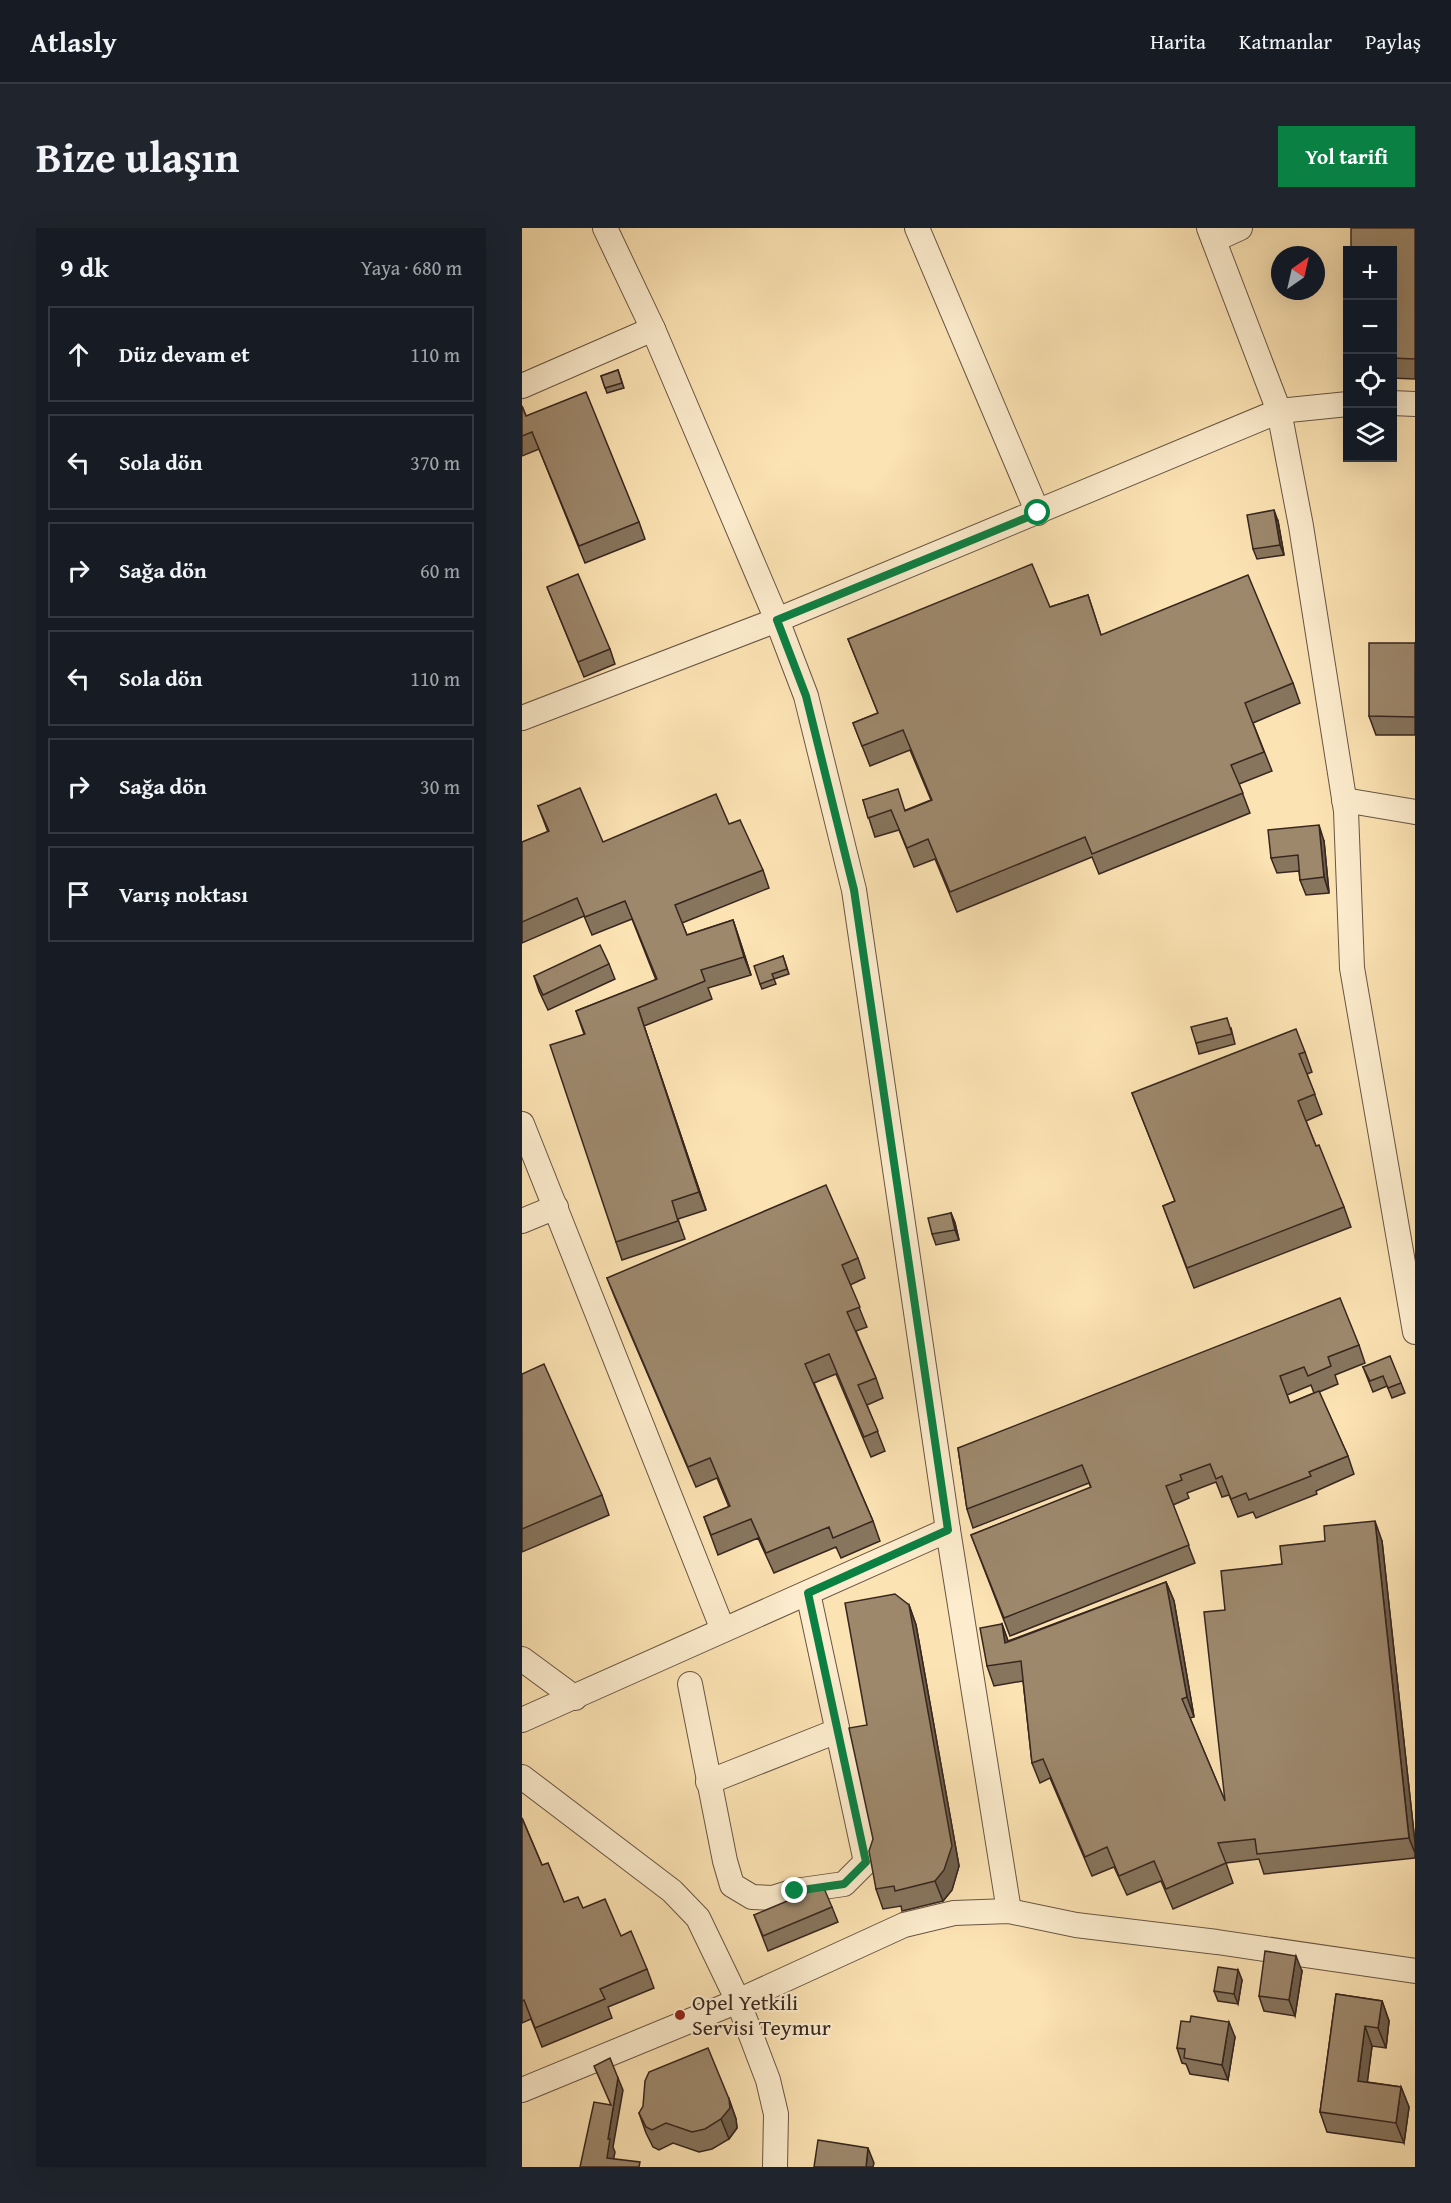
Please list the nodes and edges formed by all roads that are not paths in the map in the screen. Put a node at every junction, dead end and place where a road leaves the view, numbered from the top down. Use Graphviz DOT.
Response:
graph roads {
  1 [pos="606,228"];
  2 [pos="917,228"];
  3 [pos="1240,228"];
  4 [pos="1211,234"];
  5 [pos="653,329"];
  6 [pos="522,386"];
  7 [pos="1397,403"];
  8 [pos="1343,404"];
  9 [pos="1415,404"];
  10 [pos="1279,411"];
  11 [pos="1038,513"];
  12 [pos="777,620"];
  13 [pos="522,718"];
  14 [pos="1344,800"];
  15 [pos="1415,812"];
  16 [pos="522,1124"];
  17 [pos="556,1207"];
  18 [pos="522,1221"];
  19 [pos="1415,1332"];
  20 [pos="948,1530"];
  21 [pos="808,1593"];
  22 [pos="723,1630"];
  23 [pos="522,1659"];
  24 [pos="690,1684"];
  25 [pos="575,1698"];
  26 [pos="522,1719"];
  27 [pos="837,1731"];
  28 [pos="522,1778"];
  29 [pos="708,1782"];
  30 [pos="1009,1911"];
  31 [pos="1415,1971"];
  32 [pos="738,2001"];
  33 [pos="522,2090"];
  34 [pos="775,2167"];
  1 -- 5 [label="street"];
  2 -- 11 [label="street"];
  3 -- 4 [label="street"];
  4 -- 10 [label="street"];
  5 -- 6 [label="street"];
  5 -- 12 [label="street"];
  7 -- 9 [label="street"];
  8 -- 10 [label="street"];
  10 -- 11 [label="street"];
  10 -- 14 [label="street"];
  11 -- 12 [label="street"];
  12 -- 13 [label="street"];
  12 -- 20 [label="street"];
  14 -- 15 [label="street"];
  14 -- 19 [label="street"];
  16 -- 17 [label="street"];
  17 -- 18 [label="street"];
  17 -- 22 [label="street"];
  20 -- 21 [label="street"];
  20 -- 30 [label="street"];
  21 -- 22 [label="street"];
  21 -- 27 [label="street"];
  22 -- 25 [label="street"];
  23 -- 25 [label="street"];
  24 -- 29 [label="street"];
  25 -- 26 [label="street"];
  27 -- 29 [label="street"];
  27 -- 29 [label="street"];
  28 -- 32 [label="street"];
  30 -- 31 [label="street"];
  30 -- 32 [label="street"];
  32 -- 33 [label="street"];
  32 -- 34 [label="street"];
}
